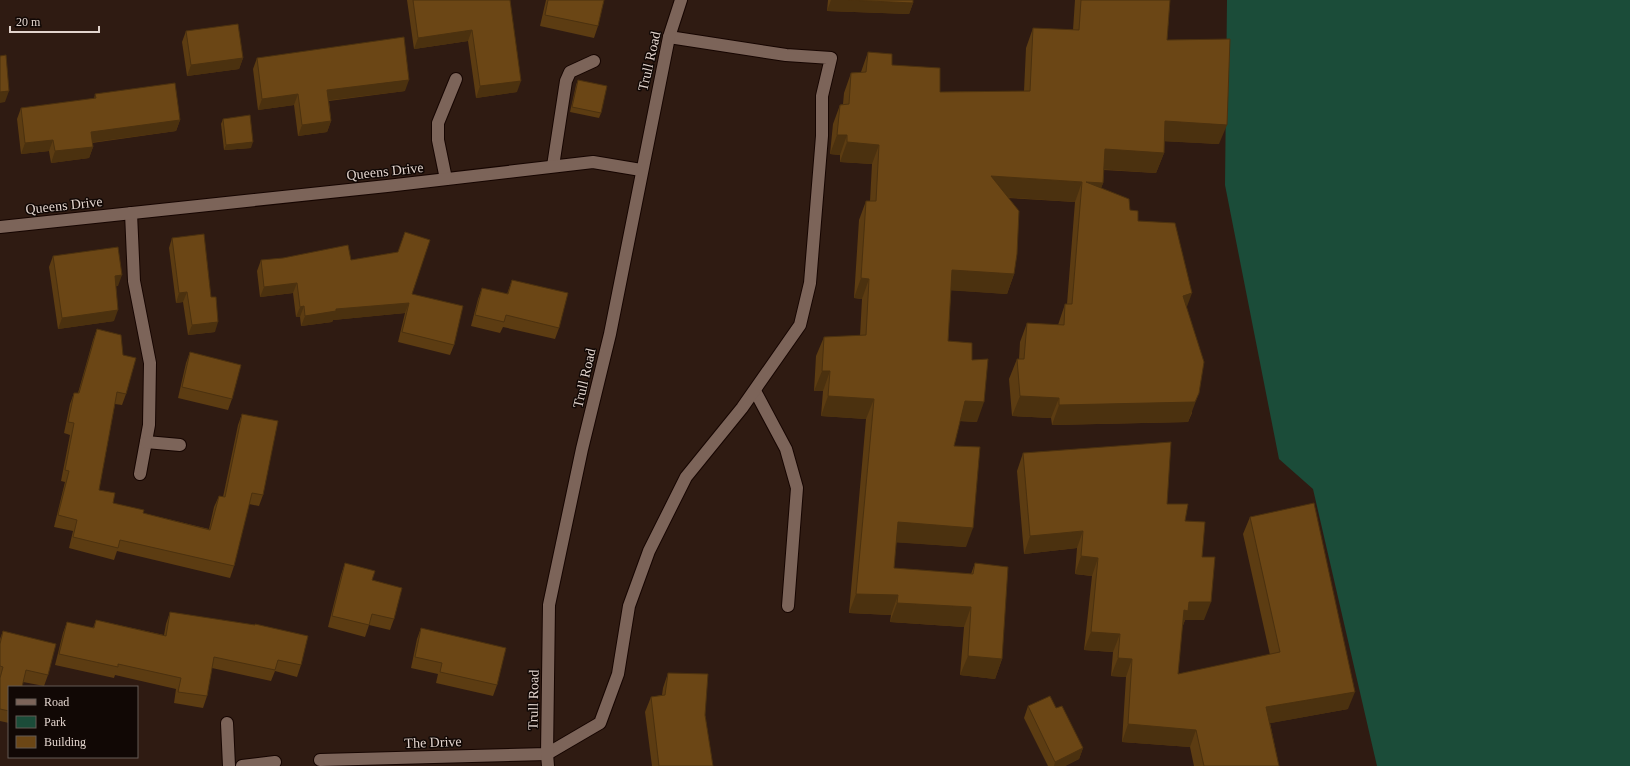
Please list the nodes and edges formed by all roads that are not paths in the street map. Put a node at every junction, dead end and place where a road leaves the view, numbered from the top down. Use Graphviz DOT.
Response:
graph roads {
  1 [pos="681,0"];
  2 [pos="669,38"];
  3 [pos="594,61"];
  4 [pos="456,79"];
  5 [pos="553,166"];
  6 [pos="641,170"];
  7 [pos="446,179"];
  8 [pos="131,212"];
  9 [pos="0,227"];
  10 [pos="755,391"];
  11 [pos="146,442"];
  12 [pos="180,445"];
  13 [pos="140,474"];
  14 [pos="788,606"];
  15 [pos="227,723"];
  16 [pos="320,760"];
  17 [pos="548,760"];
  18 [pos="275,762"];
  19 [pos="229,766"];
  20 [pos="242,766"];
  1 -- 2 [label="street, Trull Road"];
  2 -- 6 [label="street, Trull Road"];
  2 -- 10 [label="street"];
  3 -- 5 [label="street"];
  4 -- 7 [label="street"];
  5 -- 6 [label="street, Queens Drive"];
  5 -- 7 [label="street, Queens Drive"];
  6 -- 17 [label="street, Trull Road"];
  7 -- 8 [label="street, Queens Drive"];
  8 -- 9 [label="street, Queens Drive"];
  8 -- 11 [label="street"];
  10 -- 14 [label="street"];
  10 -- 17 [label="street"];
  11 -- 12 [label="street"];
  11 -- 13 [label="street"];
  15 -- 19 [label="street"];
  16 -- 17 [label="street, The Drive"];
  18 -- 20 [label="street"];
}
